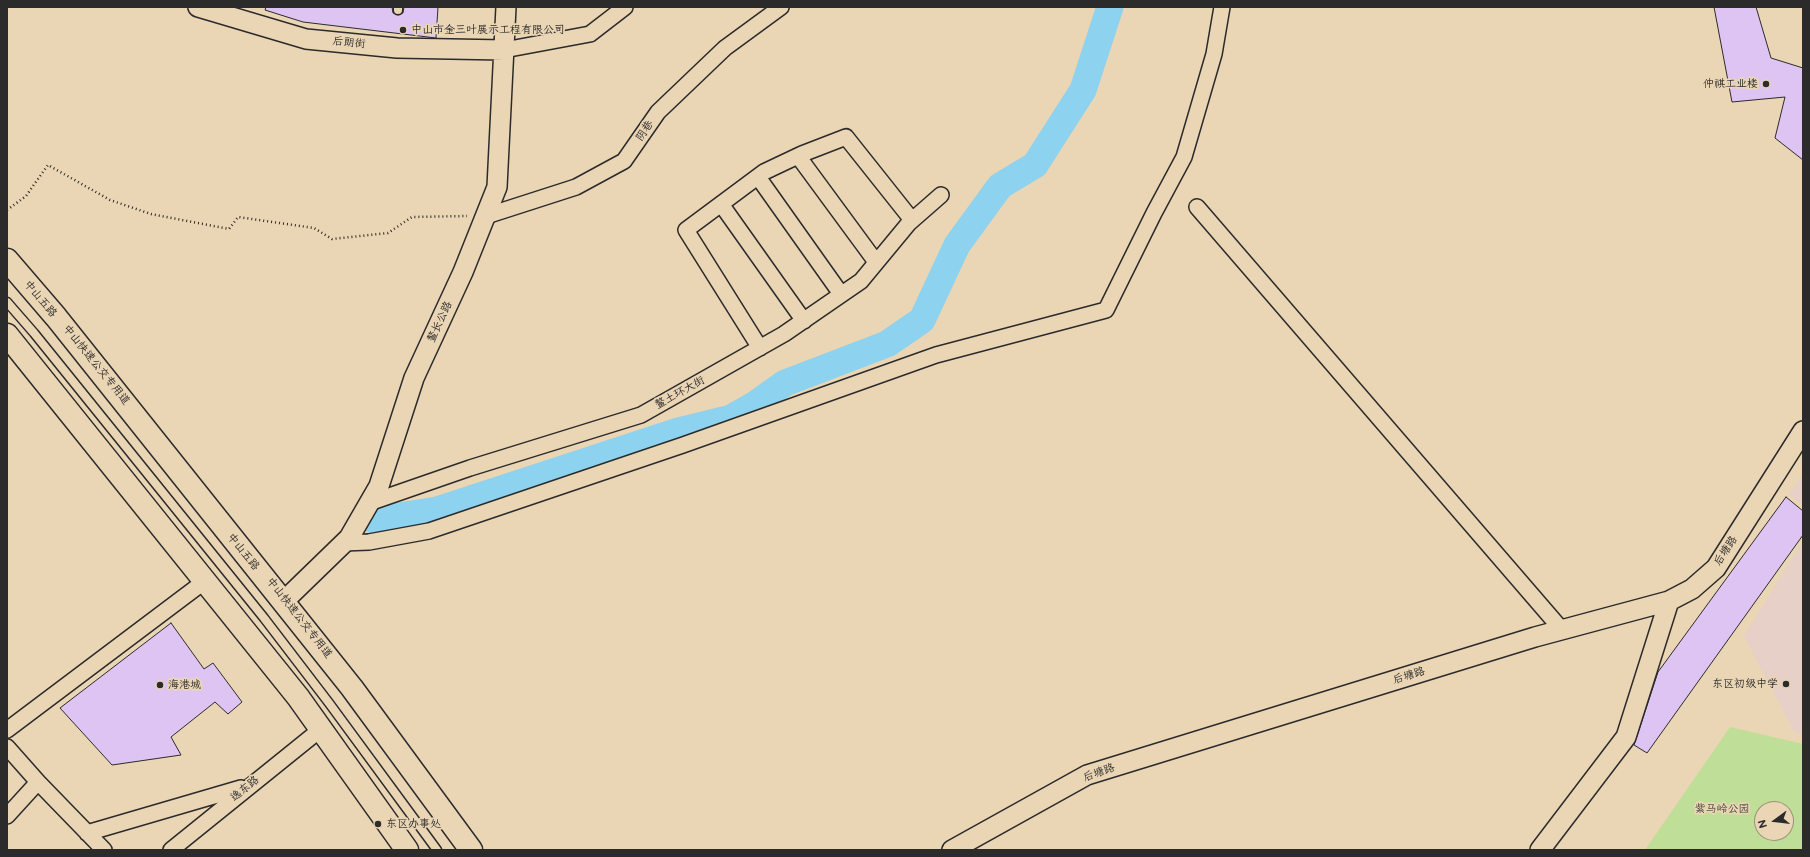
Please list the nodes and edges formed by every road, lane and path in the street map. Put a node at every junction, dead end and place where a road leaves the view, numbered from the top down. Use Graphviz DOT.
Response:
graph roads {
  1 [pos="198,7"];
  2 [pos="506,7"];
  3 [pos="625,7"];
  4 [pos="781,7"];
  5 [pos="1222,7"];
  6 [pos="504,50"];
  7 [pos="798,156"];
  8 [pos="758,177"];
  9 [pos="941,195"];
  10 [pos="721,204"];
  11 [pos="1197,207"];
  12 [pos="7,210"];
  13 [pos="486,216"];
  14 [pos="912,220"];
  15 [pos="7,260"];
  16 [pos="876,262"];
  17 [pos="841,294"];
  18 [pos="7,302"];
  19 [pos="804,320"];
  20 [pos="7,335"];
  21 [pos="760,348"];
  22 [pos="1803,431"];
  23 [pos="369,503"];
  24 [pos="343,543"];
  25 [pos="237,558"];
  26 [pos="205,581"];
  27 [pos="1669,600"];
  28 [pos="285,611"];
  29 [pos="1562,630"];
  30 [pos="321,729"];
  31 [pos="7,730"];
  32 [pos="7,747"];
  33 [pos="38,782"];
  34 [pos="248,786"];
  35 [pos="7,816"];
  36 [pos="86,833"];
  37 [pos="104,850"];
  38 [pos="171,850"];
  39 [pos="407,850"];
  40 [pos="437,850"];
  41 [pos="471,850"];
  42 [pos="952,850"];
  43 [pos="1540,850"];
  1 -- 6 [label="street, 后朗街"];
  2 -- 6 [label="street, 鳌长公路"];
  3 -- 6 [label="street"];
  4 -- 13 [label="street, 阴巷"];
  5 -- 24 [label="street"];
  6 -- 13 [label="street, 鳌长公路"];
  7 -- 8 [label="street"];
  7 -- 14 [label="street"];
  7 -- 16 [label="street"];
  8 -- 10 [label="street"];
  8 -- 17 [label="street"];
  9 -- 14 [label="street, 鳌土环大街"];
  10 -- 19 [label="street"];
  10 -- 21 [label="street"];
  11 -- 29 [label="street"];
  12 -- 13 [label="path"];
  13 -- 23 [label="street, 鳌长公路"];
  14 -- 16 [label="street, 鳌土环大街"];
  15 -- 28 [label="main road, 中山五路"];
  16 -- 17 [label="street, 鳌土环大街"];
  17 -- 19 [label="street, 鳌土环大街"];
  18 -- 40 [label="lane"];
  19 -- 21 [label="street, 鳌土环大街"];
  20 -- 26 [label="main road"];
  21 -- 23 [label="street, 鳌土环大街"];
  22 -- 27 [label="street, 后塘路"];
  23 -- 24 [label="street, 鳌长公路"];
  24 -- 28 [label="street, 鳌长公路"];
  25 -- 28 [label="lane, 中山快速公交专用道"];
  26 -- 30 [label="main road"];
  26 -- 31 [label="street"];
  27 -- 29 [label="street, 后塘路"];
  27 -- 43 [label="street"];
  28 -- 41 [label="main road, 中山五路"];
  29 -- 42 [label="street, 后塘路"];
  30 -- 34 [label="street, 逸东路"];
  30 -- 39 [label="main road"];
  32 -- 33 [label="street"];
  33 -- 35 [label="street"];
  33 -- 36 [label="street"];
  34 -- 36 [label="street"];
  34 -- 38 [label="street, 逸东路"];
  36 -- 37 [label="street"];
}
